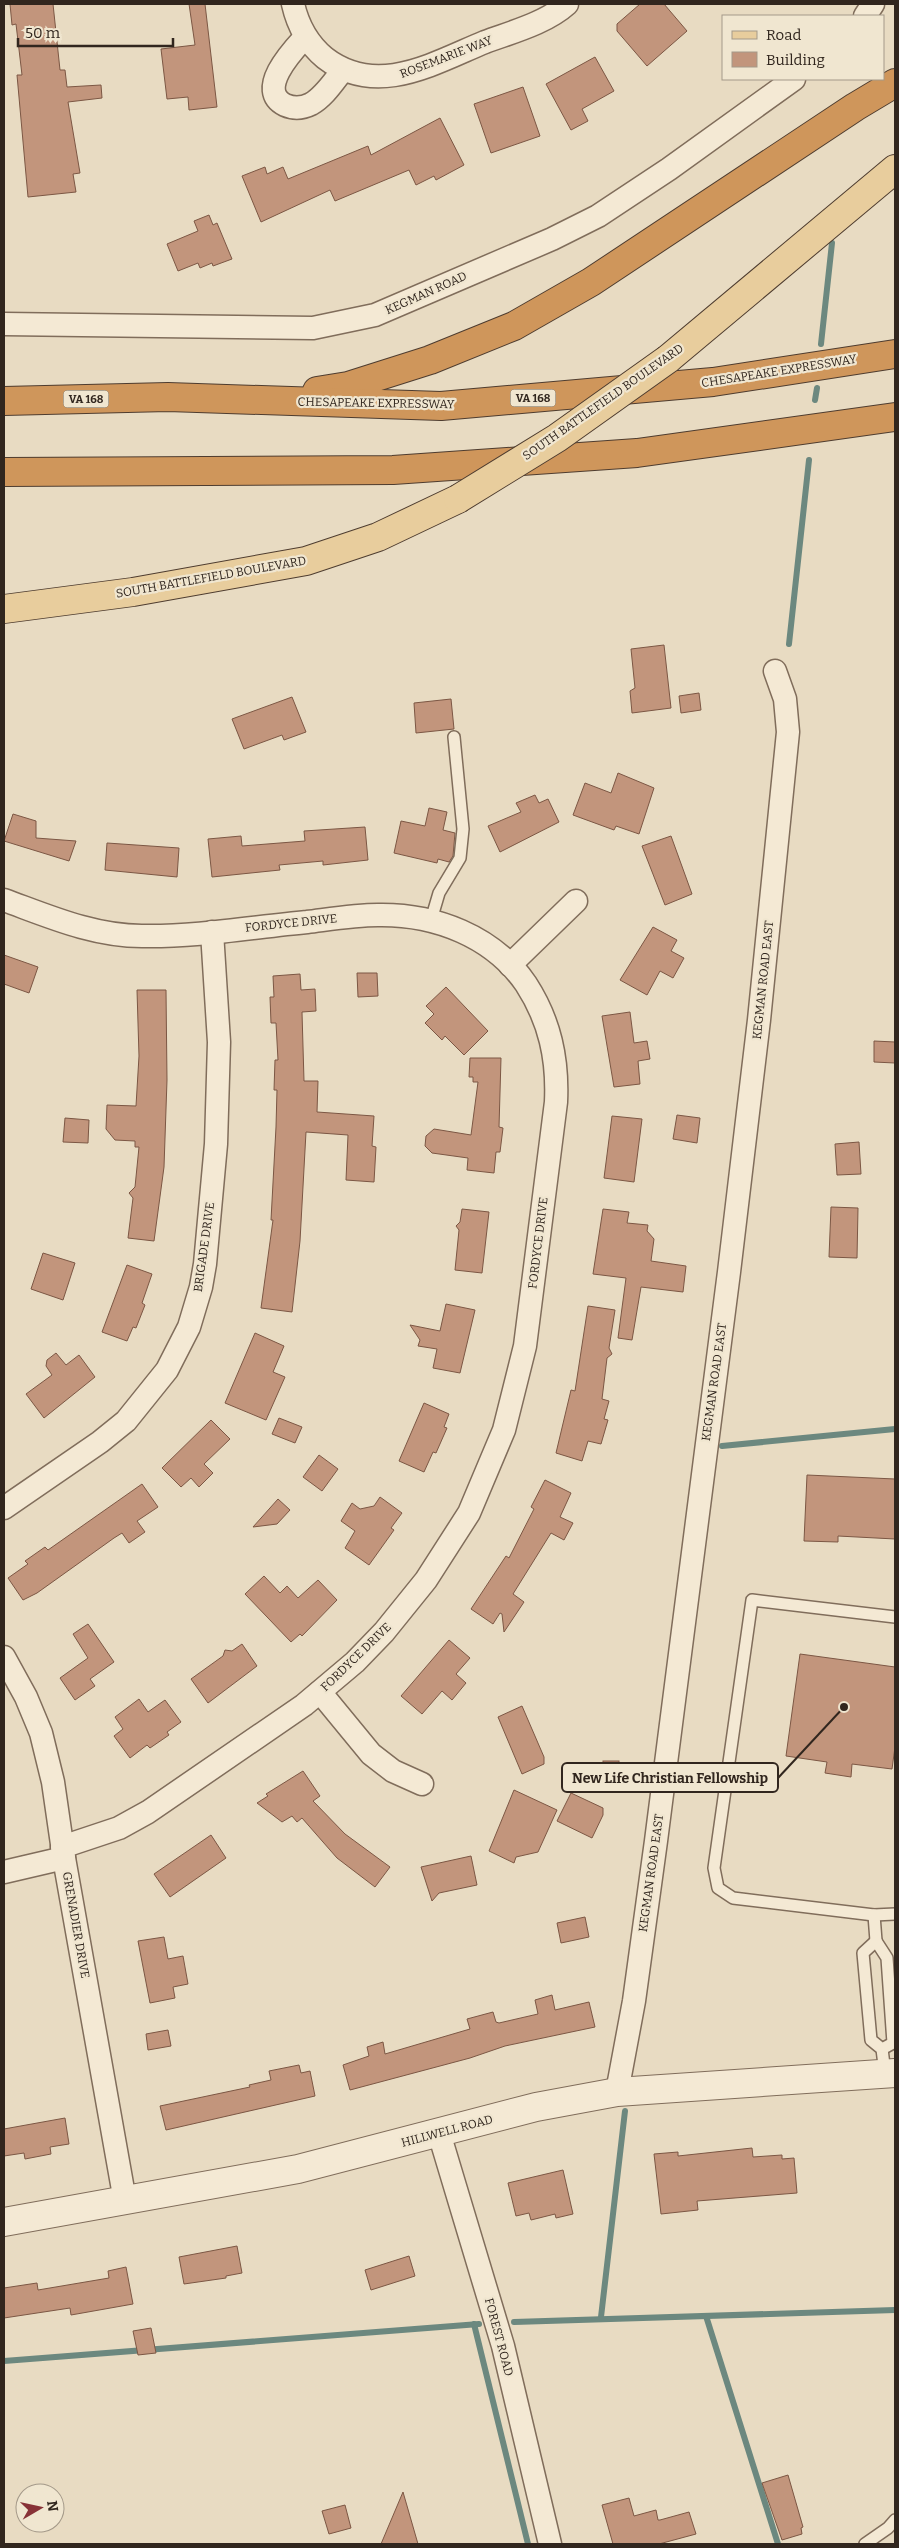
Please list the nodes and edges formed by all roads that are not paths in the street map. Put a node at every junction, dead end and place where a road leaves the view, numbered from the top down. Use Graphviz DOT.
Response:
graph roads {
  1 [pos="293,4"];
  2 [pos="567,4"];
  3 [pos="874,4"];
  4 [pos="866,15"];
  5 [pos="305,36"];
  6 [pos="344,70"];
  7 [pos="793,80"];
  8 [pos="895,83"];
  9 [pos="895,169"];
  10 [pos="4,324"];
  11 [pos="895,354"];
  12 [pos="168,397"];
  13 [pos="4,401"];
  14 [pos="895,417"];
  15 [pos="4,472"];
  16 [pos="4,609"];
  17 [pos="776,671"];
  18 [pos="454,737"];
  19 [pos="4,900"];
  20 [pos="576,901"];
  21 [pos="431,920"];
  22 [pos="212,932"];
  23 [pos="510,965"];
  24 [pos="4,1508"];
  25 [pos="895,1617"];
  26 [pos="4,1657"];
  27 [pos="320,1692"];
  28 [pos="422,1784"];
  29 [pos="63,1853"];
  30 [pos="4,1872"];
  31 [pos="895,1914"];
  32 [pos="874,1915"];
  33 [pos="876,1941"];
  34 [pos="887,2065"];
  35 [pos="617,2092"];
  36 [pos="439,2133"];
  37 [pos="125,2201"];
  38 [pos="4,2222"];
  39 [pos="895,2520"];
  40 [pos="550,2544"];
  41 [pos="865,2544"];
  1 -- 5 [label="street, ROSEMARIE WAY"];
  2 -- 6 [label="street, ROSEMARIE WAY"];
  3 -- 4 [label="street"];
  5 -- 6 [label="street, ROSEMARIE WAY"];
  5 -- 6 [label="street"];
  7 -- 10 [label="street, KEGMAN ROAD"];
  8 -- 12 [label="highway"];
  9 -- 16 [label="main road, SOUTH BATTLEFIELD BOULEVARD, bridge"];
  11 -- 12 [label="highway, CHESAPEAKE EXPRESSWAY / VA 168"];
  12 -- 13 [label="highway, CHESAPEAKE EXPRESSWAY / VA 168"];
  14 -- 15 [label="highway"];
  17 -- 35 [label="street, KEGMAN ROAD EAST"];
  18 -- 21 [label="lane"];
  19 -- 22 [label="street, FORDYCE DRIVE"];
  20 -- 23 [label="street"];
  21 -- 22 [label="street, FORDYCE DRIVE"];
  21 -- 23 [label="street, FORDYCE DRIVE"];
  22 -- 24 [label="street, BRIGADE DRIVE"];
  23 -- 27 [label="street, FORDYCE DRIVE"];
  25 -- 32 [label="lane"];
  26 -- 29 [label="street, GRENADIER DRIVE"];
  27 -- 28 [label="street"];
  27 -- 29 [label="street, FORDYCE DRIVE"];
  29 -- 30 [label="street, FORDYCE DRIVE"];
  29 -- 37 [label="street, GRENADIER DRIVE"];
  31 -- 32 [label="lane"];
  32 -- 33 [label="lane"];
  33 -- 34 [label="lane"];
  33 -- 34 [label="lane"];
  34 -- 35 [label="street, HILLWELL ROAD"];
  35 -- 36 [label="street, HILLWELL ROAD"];
  36 -- 37 [label="street, HILLWELL ROAD"];
  36 -- 40 [label="street, FOREST ROAD"];
  37 -- 38 [label="street, HILLWELL ROAD"];
  39 -- 41 [label="lane"];
}
